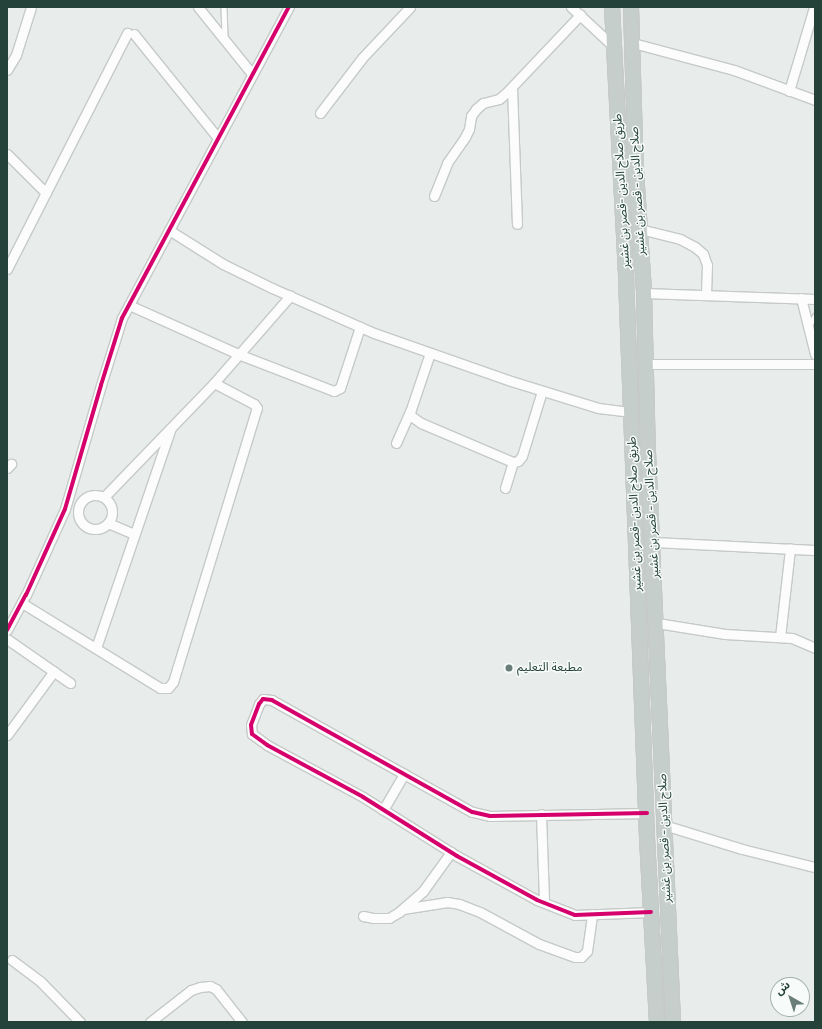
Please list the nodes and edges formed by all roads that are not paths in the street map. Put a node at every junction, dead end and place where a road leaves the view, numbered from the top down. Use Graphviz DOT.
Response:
graph roads {
  1 [pos="31,7"];
  2 [pos="198,7"];
  3 [pos="224,7"];
  4 [pos="289,7"];
  5 [pos="410,7"];
  6 [pos="571,7"];
  7 [pos="612,7"];
  8 [pos="631,7"];
  9 [pos="814,7"];
  10 [pos="580,15"];
  11 [pos="225,40"];
  12 [pos="633,43"];
  13 [pos="614,47"];
  14 [pos="7,70"];
  15 [pos="252,74"];
  16 [pos="512,88"];
  17 [pos="789,91"];
  18 [pos="616,92"];
  19 [pos="634,92"];
  20 [pos="815,100"];
  21 [pos="320,113"];
  22 [pos="218,138"];
  23 [pos="7,154"];
  24 [pos="46,193"];
  25 [pos="434,196"];
  26 [pos="517,224"];
  27 [pos="640,229"];
  28 [pos="169,230"];
  29 [pos="7,269"];
  30 [pos="644,293"];
  31 [pos="706,295"];
  32 [pos="290,296"];
  33 [pos="801,298"];
  34 [pos="815,299"];
  35 [pos="129,305"];
  36 [pos="815,316"];
  37 [pos="808,327"];
  38 [pos="360,328"];
  39 [pos="430,353"];
  40 [pos="238,354"];
  41 [pos="815,354"];
  42 [pos="645,364"];
  43 [pos="815,364"];
  44 [pos="214,383"];
  45 [pos="542,391"];
  46 [pos="410,412"];
  47 [pos="632,412"];
  48 [pos="173,424"];
  49 [pos="396,443"];
  50 [pos="513,462"];
  51 [pos="505,488"];
  52 [pos="104,498"];
  53 [pos="65,509"];
  54 [pos="77,512"];
  55 [pos="108,523"];
  56 [pos="134,534"];
  57 [pos="653,542"];
  58 [pos="790,549"];
  59 [pos="815,550"];
  60 [pos="22,603"];
  61 [pos="657,623"];
  62 [pos="7,630"];
  63 [pos="780,637"];
  64 [pos="7,639"];
  65 [pos="96,648"];
  66 [pos="815,648"];
  67 [pos="54,671"];
  68 [pos="70,683"];
  69 [pos="7,735"];
  70 [pos="404,774"];
  71 [pos="383,810"];
  72 [pos="647,813"];
  73 [pos="541,814"];
  74 [pos="664,825"];
  75 [pos="451,852"];
  76 [pos="815,867"];
  77 [pos="544,902"];
  78 [pos="403,909"];
  79 [pos="651,912"];
  80 [pos="592,914"];
  81 [pos="363,916"];
  82 [pos="9,960"];
  83 [pos="80,1022"];
  84 [pos="150,1022"];
  85 [pos="242,1022"];
  86 [pos="657,1022"];
  87 [pos="672,1022"];
  1 -- 14 [label="street"];
  2 -- 11 [label="street"];
  3 -- 11 [label="lane"];
  4 -- 15 [label="street"];
  5 -- 21 [label="street"];
  6 -- 10 [label="street"];
  7 -- 13 [label="highway, طريق صلاح الدين -قصر بن غشير"];
  8 -- 12 [label="highway, صلاح الدين - قصر بن غشير"];
  9 -- 17 [label="street"];
  10 -- 13 [label="street"];
  10 -- 16 [label="street"];
  11 -- 15 [label="street"];
  12 -- 17 [label="street"];
  12 -- 19 [label="highway, صلاح الدين - قصر بن غشير"];
  13 -- 18 [label="highway, طريق صلاح الدين -قصر بن غشير"];
  15 -- 22 [label="street"];
  16 -- 25 [label="street"];
  16 -- 26 [label="street"];
  17 -- 20 [label="street"];
  18 -- 19 [label="highway"];
  18 -- 47 [label="highway, طريق صلاح الدين -قصر بن غشير"];
  19 -- 27 [label="highway, صلاح الدين - قصر بن غشير"];
  22 -- 24 [label="street"];
  22 -- 28 [label="street"];
  23 -- 24 [label="street"];
  24 -- 29 [label="street"];
  27 -- 30 [label="highway, صلاح الدين - قصر بن غشير"];
  27 -- 31 [label="street"];
  28 -- 32 [label="street"];
  28 -- 35 [label="street"];
  30 -- 31 [label="street"];
  30 -- 42 [label="highway, صلاح الدين - قصر بن غشير"];
  31 -- 33 [label="street"];
  32 -- 38 [label="street"];
  32 -- 40 [label="street"];
  33 -- 34 [label="street"];
  33 -- 37 [label="street"];
  35 -- 40 [label="street"];
  35 -- 53 [label="street"];
  36 -- 37 [label="lane"];
  37 -- 41 [label="street"];
  38 -- 39 [label="street"];
  38 -- 40 [label="street"];
  39 -- 45 [label="street"];
  39 -- 46 [label="street"];
  40 -- 44 [label="street"];
  42 -- 43 [label="street"];
  42 -- 57 [label="highway, صلاح الدين - قصر بن غشير"];
  44 -- 48 [label="street"];
  44 -- 65 [label="street"];
  45 -- 47 [label="street"];
  45 -- 50 [label="street"];
  46 -- 49 [label="street"];
  46 -- 50 [label="street"];
  47 -- 72 [label="highway, طريق صلاح الدين -قصر بن غشير"];
  48 -- 52 [label="street"];
  48 -- 56 [label="street"];
  50 -- 51 [label="street"];
  52 -- 54 [label="street"];
  52 -- 55 [label="street"];
  53 -- 54 [label="street"];
  53 -- 60 [label="street"];
  54 -- 55 [label="street"];
  55 -- 56 [label="street"];
  56 -- 65 [label="street"];
  57 -- 58 [label="street"];
  57 -- 61 [label="highway, صلاح الدين - قصر بن غشير"];
  58 -- 59 [label="street"];
  58 -- 63 [label="street"];
  60 -- 62 [label="street"];
  60 -- 65 [label="street"];
  61 -- 63 [label="street"];
  61 -- 74 [label="highway, صلاح الدين - قصر بن غشير"];
  63 -- 66 [label="street"];
  64 -- 67 [label="street"];
  67 -- 68 [label="street"];
  67 -- 69 [label="street"];
  70 -- 71 [label="street"];
  70 -- 71 [label="street"];
  70 -- 73 [label="street"];
  71 -- 75 [label="street"];
  72 -- 73 [label="street"];
  72 -- 79 [label="highway, طريق صلاح الدين -قصر بن غشير"];
  73 -- 77 [label="street"];
  74 -- 76 [label="street"];
  74 -- 87 [label="highway, صلاح الدين - قصر بن غشير"];
  75 -- 77 [label="street"];
  75 -- 78 [label="street"];
  77 -- 80 [label="street"];
  78 -- 80 [label="street"];
  78 -- 81 [label="street"];
  79 -- 80 [label="street"];
  79 -- 86 [label="highway, طريق صلاح الدين -قصر بن غشير"];
  82 -- 83 [label="street"];
  84 -- 85 [label="street"];
}
